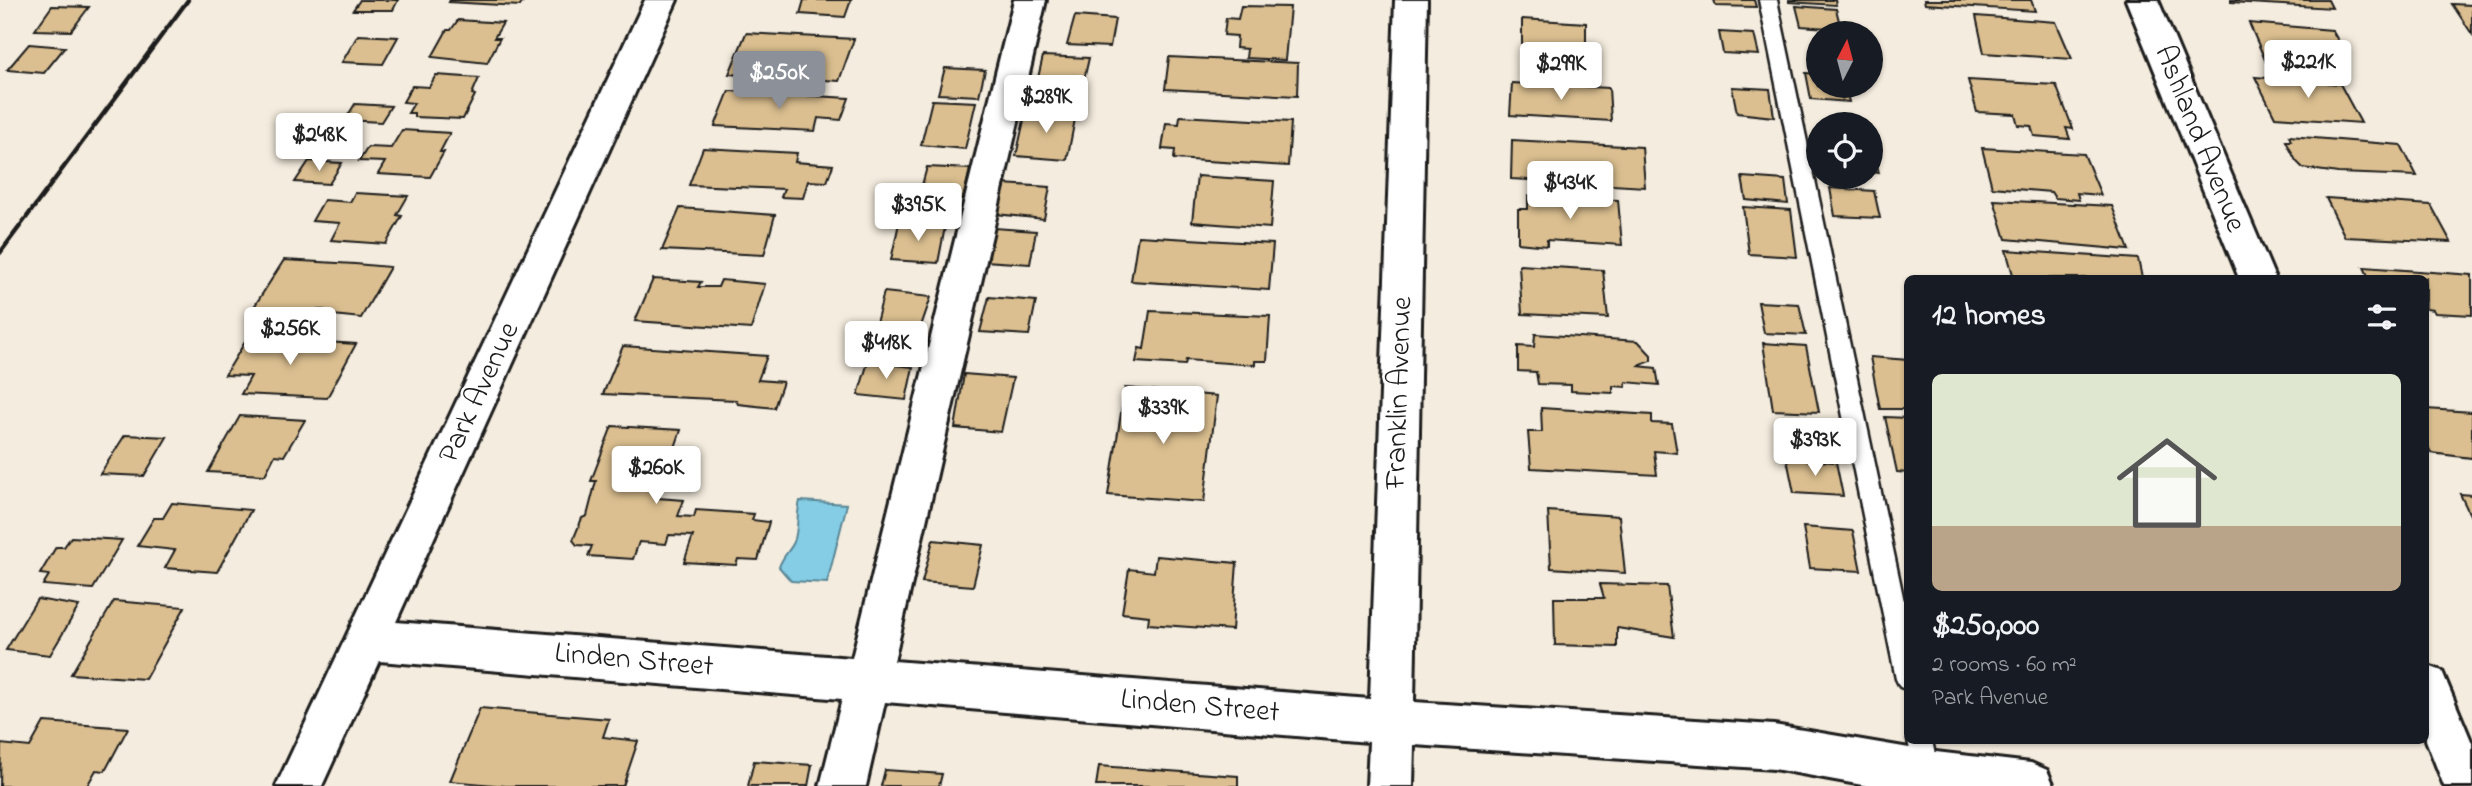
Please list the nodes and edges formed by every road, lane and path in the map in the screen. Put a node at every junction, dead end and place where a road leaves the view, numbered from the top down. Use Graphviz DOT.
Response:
graph roads {
  1 [pos="661,0"];
  2 [pos="1030,0"];
  3 [pos="1411,0"];
  4 [pos="1768,0"];
  5 [pos="2142,0"];
  6 [pos="2256,275"];
  7 [pos="366,640"];
  8 [pos="1904,660"];
  9 [pos="869,680"];
  10 [pos="2429,693"];
  11 [pos="1391,722"];
  12 [pos="1925,767"];
  13 [pos="299,786"];
  14 [pos="843,786"];
  15 [pos="1390,786"];
  16 [pos="2031,786"];
  17 [pos="2467,786"];
  1 -- 7 [label="street, Park Avenue"];
  2 -- 9 [label="street"];
  3 -- 11 [label="street, Franklin Avenue"];
  4 -- 8 [label="lane"];
  5 -- 6 [label="street, Ashland Avenue"];
  7 -- 9 [label="street, Linden Street"];
  7 -- 13 [label="street, Park Avenue"];
  9 -- 11 [label="street, Linden Street"];
  9 -- 14 [label="street"];
  10 -- 17 [label="street"];
  11 -- 12 [label="street, Linden Street"];
  11 -- 15 [label="street, Franklin Avenue"];
  12 -- 16 [label="street, Linden Street"];
}
